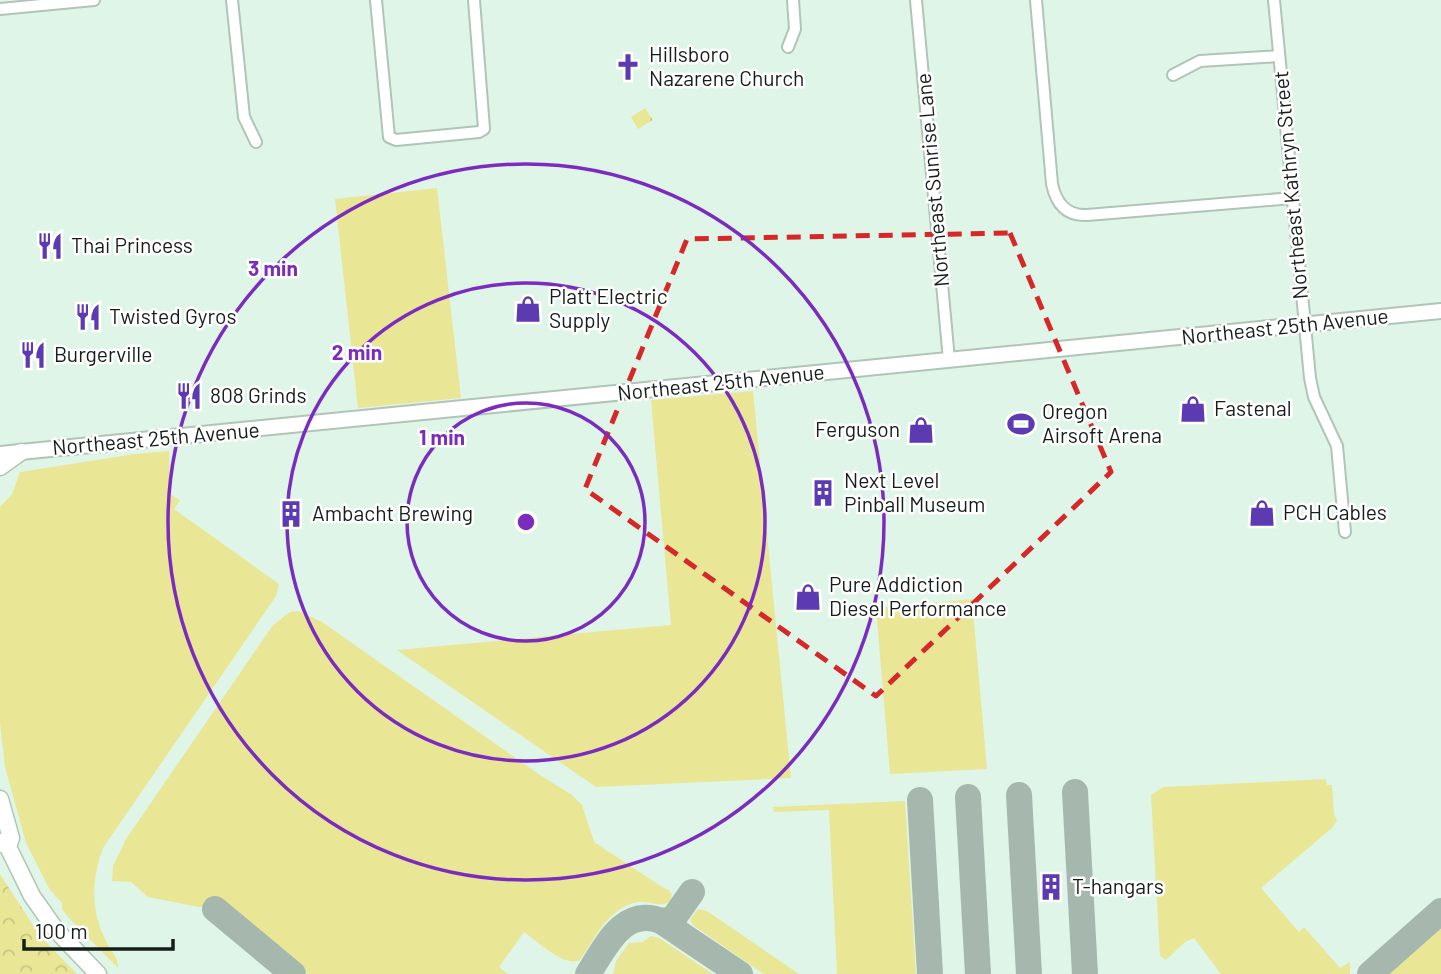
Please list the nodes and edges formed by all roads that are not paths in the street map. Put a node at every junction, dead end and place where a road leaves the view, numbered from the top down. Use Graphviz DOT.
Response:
graph roads {
  1 [pos="94,0"];
  2 [pos="232,0"];
  3 [pos="376,0"];
  4 [pos="474,0"];
  5 [pos="793,0"];
  6 [pos="916,0"];
  7 [pos="1036,0"];
  8 [pos="1274,0"];
  9 [pos="0,9"];
  10 [pos="788,47"];
  11 [pos="1279,56"];
  12 [pos="1173,75"];
  13 [pos="256,142"];
  14 [pos="1293,198"];
  15 [pos="1441,311"];
  16 [pos="1304,326"];
  17 [pos="949,360"];
  18 [pos="21,452"];
  19 [pos="0,454"];
  20 [pos="0,467"];
  21 [pos="1345,532"];
  22 [pos="0,799"];
  23 [pos="4,845"];
  24 [pos="98,974"];
  1 -- 9 [label="street"];
  2 -- 13 [label="street"];
  3 -- 4 [label="street"];
  5 -- 10 [label="street"];
  6 -- 17 [label="street, Northeast Sunrise Lane"];
  7 -- 14 [label="street"];
  8 -- 11 [label="street, Northeast Kathryn Street"];
  11 -- 12 [label="street"];
  11 -- 14 [label="street, Northeast Kathryn Street"];
  14 -- 16 [label="street, Northeast Kathryn Street"];
  15 -- 16 [label="main road, Northeast 25th Avenue"];
  16 -- 17 [label="main road, Northeast 25th Avenue"];
  16 -- 21 [label="street, Northeast Kathryn Street"];
  17 -- 18 [label="main road, Northeast 25th Avenue"];
  18 -- 19 [label="main road, Northeast 25th Avenue"];
  18 -- 20 [label="highway"];
  22 -- 23 [label="highway"];
  23 -- 24 [label="highway"];
}
